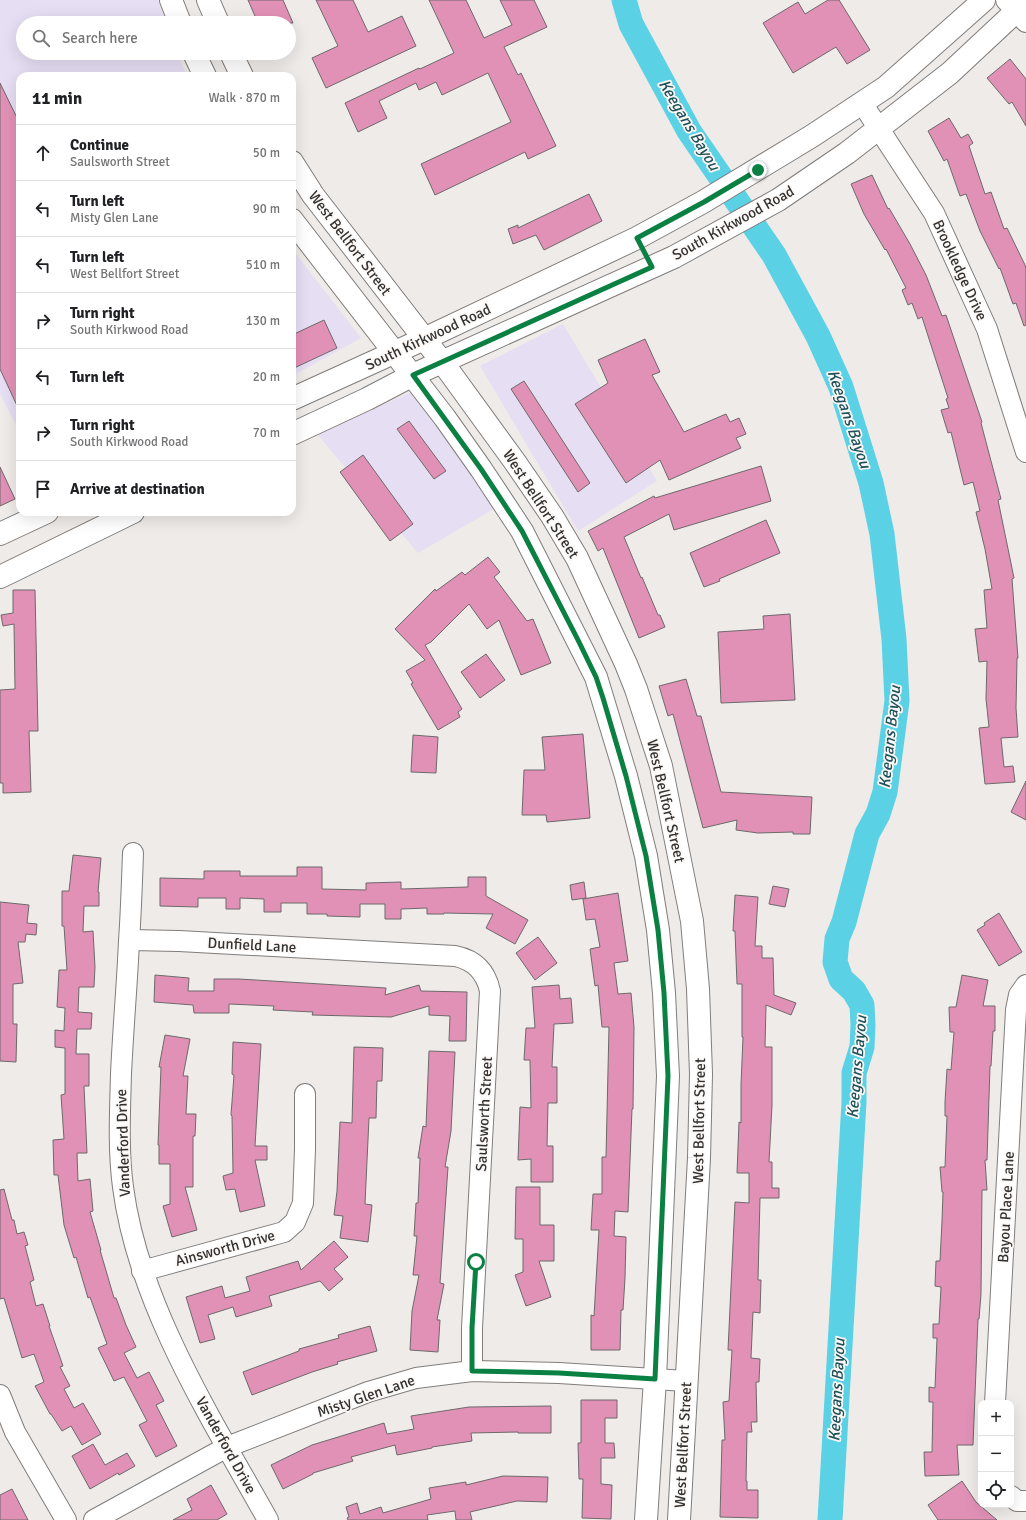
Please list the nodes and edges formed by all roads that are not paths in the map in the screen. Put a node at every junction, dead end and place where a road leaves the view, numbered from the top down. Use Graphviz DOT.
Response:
graph roads {
  1 [pos="171,0"];
  2 [pos="208,0"];
  3 [pos="984,0"];
  4 [pos="1019,9"];
  5 [pos="177,16"];
  6 [pos="215,16"];
  7 [pos="197,60"];
  8 [pos="203,72"];
  9 [pos="862,103"];
  10 [pos="880,127"];
  11 [pos="296,168"];
  12 [pos="313,195"];
  13 [pos="296,206"];
  14 [pos="296,225"];
  15 [pos="637,238"];
  16 [pos="652,267"];
  17 [pos="424,339"];
  18 [pos="395,353"];
  19 [pos="443,363"];
  20 [pos="413,375"];
  21 [pos="296,397"];
  22 [pos="296,432"];
  23 [pos="1026,452"];
  24 [pos="38,516"];
  25 [pos="125,516"];
  26 [pos="0,534"];
  27 [pos="0,577"];
  28 [pos="678,850"];
  29 [pos="133,853"];
  30 [pos="646,856"];
  31 [pos="130,940"];
  32 [pos="374,952"];
  33 [pos="1026,985"];
  34 [pos="698,989"];
  35 [pos="664,993"];
  36 [pos="305,1094"];
  37 [pos="142,1271"];
  38 [pos="472,1371"];
  39 [pos="655,1379"];
  40 [pos="686,1381"];
  41 [pos="0,1395"];
  42 [pos="995,1400"];
  43 [pos="227,1447"];
  44 [pos="1014,1498"];
  45 [pos="1026,1501"];
  46 [pos="66,1520"];
  47 [pos="94,1520"];
  48 [pos="268,1520"];
  49 [pos="646,1520"];
  50 [pos="679,1520"];
  1 -- 5 [label="main road"];
  2 -- 6 [label="main road"];
  3 -- 9 [label="main road, South Kirkwood Road"];
  4 -- 10 [label="main road, South Kirkwood Road"];
  7 -- 8 [label="main road"];
  9 -- 10 [label="street, Brookledge Drive"];
  9 -- 15 [label="main road, South Kirkwood Road"];
  10 -- 16 [label="main road, South Kirkwood Road"];
  10 -- 23 [label="street, Brookledge Drive"];
  11 -- 12 [label="main road, West Bellfort Street"];
  12 -- 13 [label="main road"];
  12 -- 17 [label="main road, West Bellfort Street"];
  14 -- 18 [label="main road, West Bellfort Street"];
  15 -- 16 [label="main road"];
  15 -- 17 [label="main road, South Kirkwood Road"];
  16 -- 19 [label="main road, South Kirkwood Road"];
  17 -- 18 [label="main road, South Kirkwood Road"];
  17 -- 19 [label="main road, West Bellfort Street"];
  18 -- 20 [label="main road, West Bellfort Street"];
  18 -- 21 [label="main road, South Kirkwood Road"];
  19 -- 20 [label="main road, South Kirkwood Road"];
  19 -- 28 [label="main road, West Bellfort Street"];
  20 -- 22 [label="main road, South Kirkwood Road"];
  20 -- 30 [label="main road, West Bellfort Street"];
  24 -- 26 [label="main road"];
  25 -- 27 [label="main road"];
  28 -- 30 [label="main road"];
  28 -- 34 [label="main road, West Bellfort Street"];
  29 -- 31 [label="street, Vanderford Drive"];
  30 -- 35 [label="main road, West Bellfort Street"];
  31 -- 32 [label="street, Dunfield Lane"];
  31 -- 37 [label="street, Vanderford Drive"];
  32 -- 38 [label="street, Saulsworth Street"];
  33 -- 42 [label="street, Bayou Place Lane"];
  34 -- 35 [label="main road"];
  34 -- 40 [label="main road, West Bellfort Street"];
  35 -- 39 [label="main road, West Bellfort Street"];
  36 -- 37 [label="street, Ainsworth Drive"];
  37 -- 43 [label="street, Vanderford Drive"];
  38 -- 39 [label="street, Misty Glen Lane"];
  38 -- 43 [label="street, Misty Glen Lane"];
  39 -- 40 [label="street, Misty Glen Lane"];
  39 -- 49 [label="main road, West Bellfort Street"];
  40 -- 50 [label="main road, West Bellfort Street"];
  41 -- 46 [label="street"];
  43 -- 47 [label="street, Misty Glen Lane"];
  43 -- 48 [label="street, Vanderford Drive"];
  44 -- 45 [label="street"];
}
